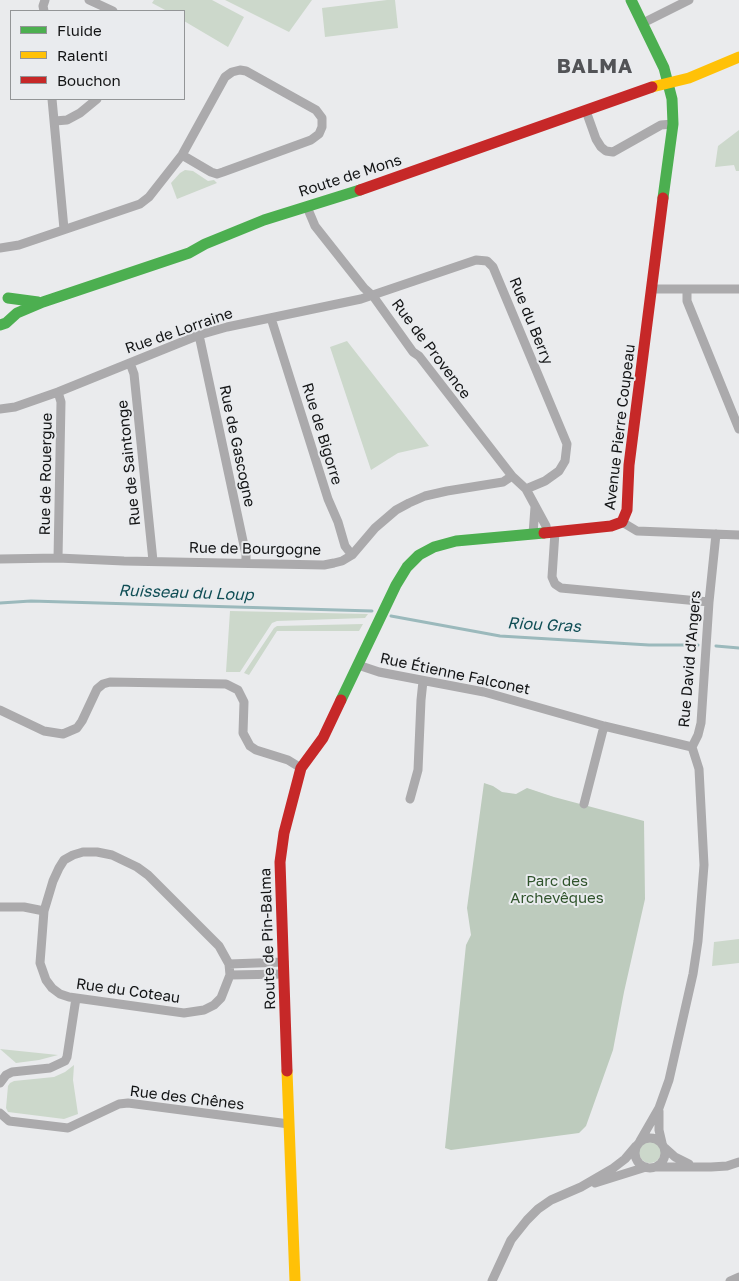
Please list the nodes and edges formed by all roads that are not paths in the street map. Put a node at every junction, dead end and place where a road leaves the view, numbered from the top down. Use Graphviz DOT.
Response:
graph roads {
  1 [pos="89,0"];
  2 [pos="631,0"];
  3 [pos="688,0"];
  4 [pos="110,10"];
  5 [pos="643,23"];
  6 [pos="739,57"];
  7 [pos="668,84"];
  8 [pos="52,100"];
  9 [pos="95,100"];
  10 [pos="586,111"];
  11 [pos="55,121"];
  12 [pos="672,124"];
  13 [pos="182,155"];
  14 [pos="307,207"];
  15 [pos="64,230"];
  16 [pos="0,248"];
  17 [pos="652,289"];
  18 [pos="687,289"];
  19 [pos="739,289"];
  20 [pos="3,294"];
  21 [pos="372,296"];
  22 [pos="43,302"];
  23 [pos="271,318"];
  24 [pos="4,324"];
  25 [pos="199,336"];
  26 [pos="130,363"];
  27 [pos="58,392"];
  28 [pos="0,409"];
  29 [pos="739,429"];
  30 [pos="512,476"];
  31 [pos="526,489"];
  32 [pos="535,507"];
  33 [pos="622,522"];
  34 [pos="551,532"];
  35 [pos="533,534"];
  36 [pos="716,534"];
  37 [pos="739,535"];
  38 [pos="352,555"];
  39 [pos="0,558"];
  40 [pos="58,558"];
  41 [pos="153,561"];
  42 [pos="246,563"];
  43 [pos="709,602"];
  44 [pos="379,619"];
  45 [pos="358,666"];
  46 [pos="423,681"];
  47 [pos="0,710"];
  48 [pos="604,726"];
  49 [pos="692,747"];
  50 [pos="301,768"];
  51 [pos="410,800"];
  52 [pos="584,804"];
  53 [pos="0,907"];
  54 [pos="44,911"];
  55 [pos="229,964"];
  56 [pos="284,968"];
  57 [pos="230,975"];
  58 [pos="76,998"];
  59 [pos="0,1083"];
  60 [pos="659,1108"];
  61 [pos="0,1113"];
  62 [pos="289,1124"];
  63 [pos="638,1143"];
  64 [pos="664,1145"];
  65 [pos="739,1162"];
  66 [pos="694,1166"];
  67 [pos="646,1167"];
  68 [pos="656,1167"];
  69 [pos="581,1187"];
  70 [pos="739,1276"];
  71 [pos="295,1281"];
  72 [pos="492,1281"];
  73 [pos="730,1281"];
  1 -- 4 [label="street"];
  2 -- 5 [label="street, Avenue Pierre Coupeau"];
  3 -- 5 [label="street"];
  5 -- 7 [label="street, Avenue Pierre Coupeau"];
  6 -- 7 [label="street, Route de Mons"];
  7 -- 10 [label="street, Route de Mons"];
  7 -- 12 [label="street, Avenue Pierre Coupeau"];
  8 -- 11 [label="street"];
  9 -- 11 [label="street"];
  10 -- 12 [label="street"];
  10 -- 14 [label="street, Route de Mons"];
  11 -- 15 [label="street"];
  12 -- 17 [label="street, Avenue Pierre Coupeau"];
  13 -- 13 [label="street"];
  13 -- 15 [label="street"];
  14 -- 21 [label="street, Rue de Provence"];
  14 -- 22 [label="street, Route de Mons"];
  15 -- 16 [label="street"];
  17 -- 18 [label="street"];
  17 -- 33 [label="street, Avenue Pierre Coupeau"];
  18 -- 19 [label="street"];
  18 -- 29 [label="street"];
  20 -- 22 [label="street, Route de Mons"];
  20 -- 24 [label="street"];
  21 -- 23 [label="street, Rue de Lorraine"];
  21 -- 30 [label="street, Rue de Provence"];
  21 -- 31 [label="street, Rue du Berry"];
  22 -- 24 [label="street, Route de Mons"];
  23 -- 25 [label="street, Rue de Lorraine"];
  23 -- 38 [label="street, Rue de Bigorre"];
  25 -- 26 [label="street, Rue de Lorraine"];
  25 -- 42 [label="street, Rue de Gascogne"];
  26 -- 27 [label="street, Rue de Lorraine"];
  26 -- 41 [label="street, Rue de Saintonge"];
  27 -- 28 [label="street, Rue de Lorraine"];
  27 -- 40 [label="street, Rue de Rouergue"];
  30 -- 31 [label="street, Rue de Provence"];
  30 -- 38 [label="street, Rue de Bourgogne"];
  31 -- 32 [label="street, Rue de Provence"];
  32 -- 34 [label="street, Rue de Provence"];
  32 -- 35 [label="street"];
  33 -- 34 [label="street, Avenue Pierre Coupeau"];
  33 -- 36 [label="street"];
  34 -- 35 [label="street, Avenue Pierre Coupeau"];
  34 -- 43 [label="street"];
  35 -- 44 [label="street, Avenue Pierre Coupeau"];
  36 -- 37 [label="street"];
  36 -- 43 [label="street, Rue David d'Angers"];
  38 -- 42 [label="street, Rue de Bourgogne"];
  39 -- 40 [label="street, Rue de Bourgogne"];
  40 -- 41 [label="street, Rue de Bourgogne"];
  41 -- 42 [label="street, Rue de Bourgogne"];
  43 -- 49 [label="street, Rue David d'Angers"];
  44 -- 45 [label="street, Route de Pin-Balma"];
  45 -- 46 [label="street, Rue Étienne Falconet"];
  45 -- 50 [label="street, Route de Pin-Balma"];
  46 -- 48 [label="street, Rue Étienne Falconet"];
  46 -- 51 [label="street"];
  47 -- 50 [label="street"];
  48 -- 49 [label="street, Rue Étienne Falconet"];
  48 -- 52 [label="street"];
  49 -- 60 [label="street, Rue David d'Angers"];
  50 -- 56 [label="street, Route de Pin-Balma"];
  53 -- 54 [label="street"];
  54 -- 55 [label="street, Rue du Coteau"];
  54 -- 58 [label="street, Rue du Coteau"];
  55 -- 56 [label="street"];
  55 -- 57 [label="street, Rue du Coteau"];
  56 -- 57 [label="street"];
  56 -- 62 [label="street, Route de Pin-Balma"];
  57 -- 58 [label="street, Rue du Coteau"];
  58 -- 59 [label="street"];
  60 -- 63 [label="street, Rue David d'Angers"];
  60 -- 64 [label="street, Rue David d'Angers"];
  61 -- 62 [label="street, Rue des Chênes"];
  62 -- 71 [label="street, Route de Pin-Balma"];
  63 -- 64 [label="street"];
  63 -- 67 [label="street"];
  63 -- 69 [label="street, Rue David d'Angers"];
  64 -- 66 [label="street"];
  64 -- 68 [label="street"];
  65 -- 66 [label="street"];
  66 -- 68 [label="street"];
  67 -- 68 [label="street"];
  67 -- 69 [label="street, Rue David d'Angers"];
  69 -- 72 [label="street, Rue David d'Angers"];
  70 -- 73 [label="street"];
}
